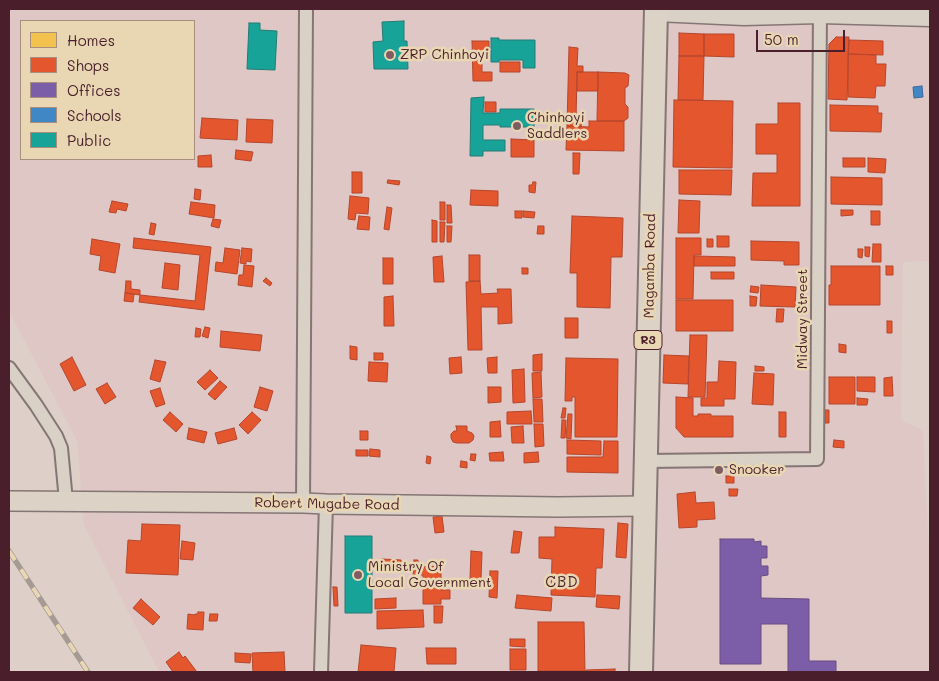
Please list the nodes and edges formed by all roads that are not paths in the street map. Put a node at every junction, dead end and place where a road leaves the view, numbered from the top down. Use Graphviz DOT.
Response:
graph roads {
  1 [pos="306,9"];
  2 [pos="656,11"];
  3 [pos="820,11"];
  4 [pos="930,17"];
  5 [pos="9,368"];
  6 [pos="646,461"];
  7 [pos="9,501"];
  8 [pos="66,501"];
  9 [pos="303,503"];
  10 [pos="326,504"];
  11 [pos="644,506"];
  12 [pos="321,672"];
  13 [pos="641,672"];
  1 -- 9 [label="street"];
  2 -- 3 [label="street"];
  2 -- 6 [label="highway, Magamba Road / R3"];
  3 -- 4 [label="street"];
  3 -- 6 [label="street, Midway Street"];
  5 -- 8 [label="street"];
  6 -- 11 [label="highway, Magamba Road / R3"];
  7 -- 8 [label="main road, Robert Mugabe Road"];
  8 -- 9 [label="main road, Robert Mugabe Road"];
  9 -- 10 [label="main road, Robert Mugabe Road"];
  10 -- 11 [label="main road, Robert Mugabe Road"];
  10 -- 12 [label="street"];
  11 -- 13 [label="highway, Magamba Road / R3"];
}
